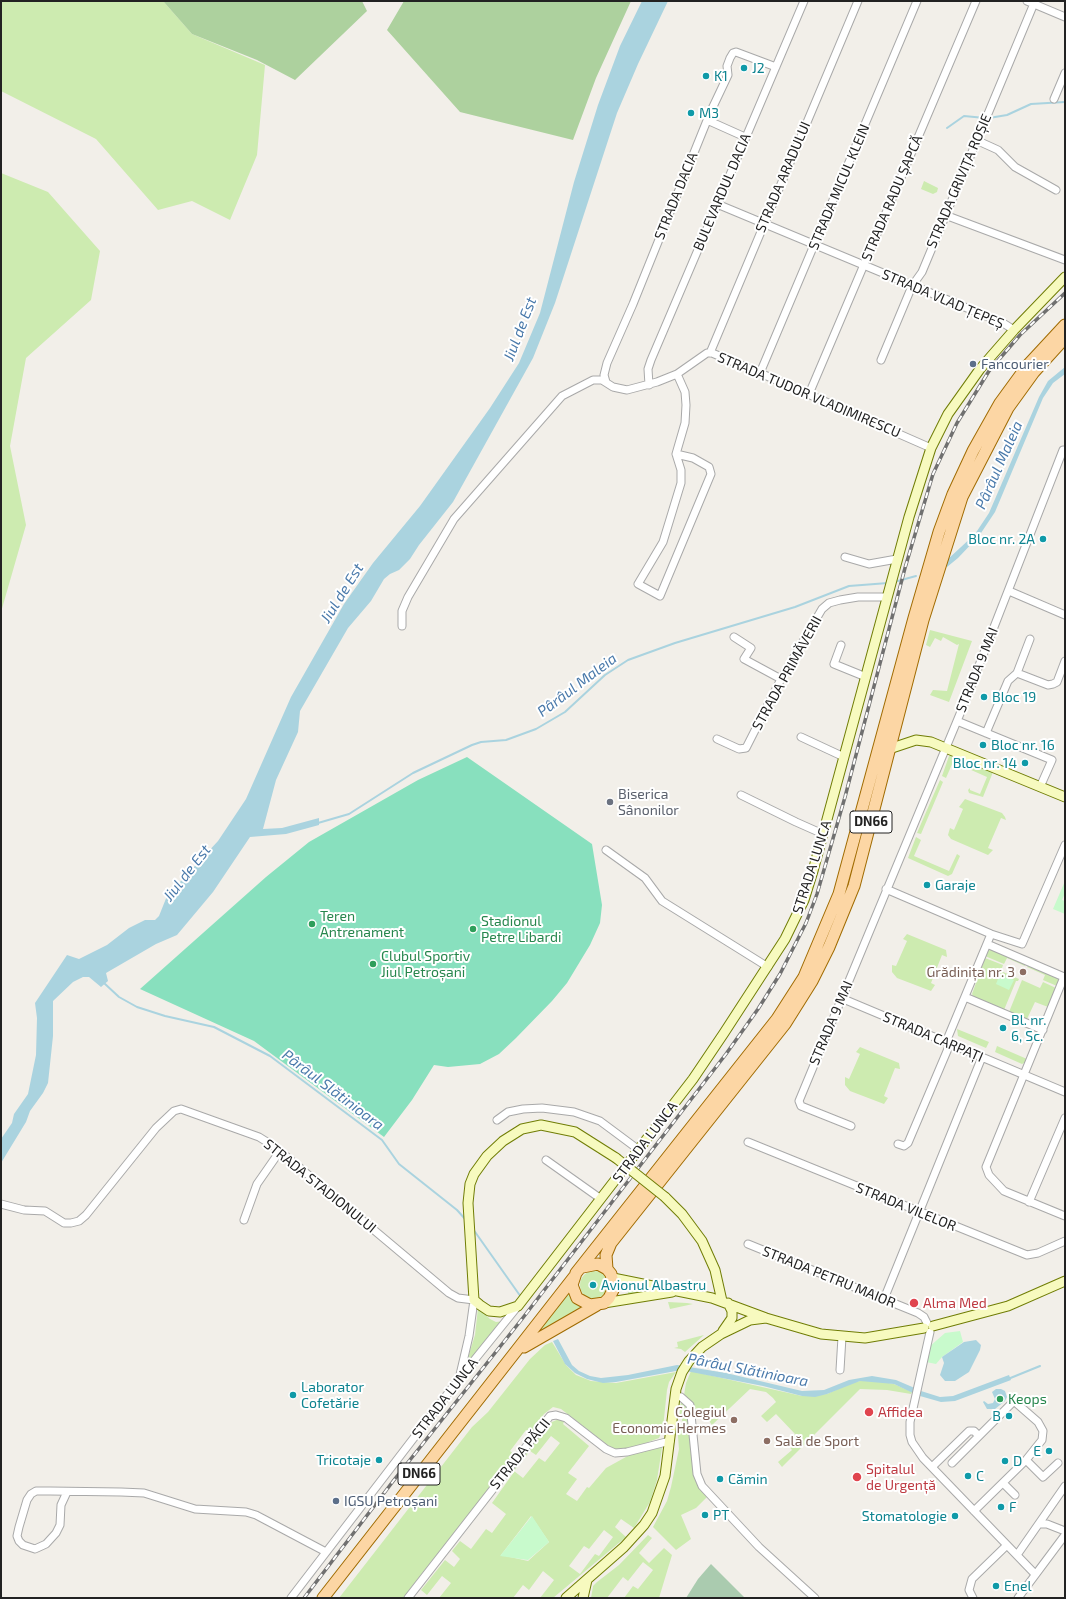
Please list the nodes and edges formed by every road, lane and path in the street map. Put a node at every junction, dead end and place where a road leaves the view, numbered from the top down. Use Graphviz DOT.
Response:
graph roads {
  1 [pos="804,1"];
  2 [pos="858,1"];
  3 [pos="917,1"];
  4 [pos="976,1"];
  5 [pos="1032,2"];
  6 [pos="1065,17"];
  7 [pos="776,67"];
  8 [pos="1065,73"];
  9 [pos="1054,99"];
  10 [pos="707,120"];
  11 [pos="745,137"];
  12 [pos="976,140"];
  13 [pos="1056,190"];
  14 [pos="717,204"];
  15 [pos="945,215"];
  16 [pos="764,224"];
  17 [pos="814,245"];
  18 [pos="1065,260"];
  19 [pos="864,266"];
  20 [pos="1065,277"];
  21 [pos="912,286"];
  22 [pos="1065,325"];
  23 [pos="1014,330"];
  24 [pos="1065,338"];
  25 [pos="710,353"];
  26 [pos="881,360"];
  27 [pos="760,373"];
  28 [pos="677,374"];
  29 [pos="606,382"];
  30 [pos="649,385"];
  31 [pos="809,394"];
  32 [pos="931,448"];
  33 [pos="1064,450"];
  34 [pos="676,454"];
  35 [pos="845,557"];
  36 [pos="898,559"];
  37 [pos="928,588"];
  38 [pos="1008,591"];
  39 [pos="887,597"];
  40 [pos="1065,615"];
  41 [pos="402,626"];
  42 [pos="734,637"];
  43 [pos="1030,639"];
  44 [pos="841,645"];
  45 [pos="1065,661"];
  46 [pos="1016,673"];
  47 [pos="866,677"];
  48 [pos="782,680"];
  49 [pos="957,721"];
  50 [pos="986,733"];
  51 [pos="801,737"];
  52 [pos="717,739"];
  53 [pos="884,748"];
  54 [pos="946,748"];
  55 [pos="844,757"];
  56 [pos="1040,787"];
  57 [pos="741,795"];
  58 [pos="1065,797"];
  59 [pos="823,834"];
  60 [pos="1065,846"];
  61 [pos="606,850"];
  62 [pos="886,889"];
  63 [pos="991,934"];
  64 [pos="987,944"];
  65 [pos="768,967"];
  66 [pos="965,997"];
  67 [pos="841,998"];
  68 [pos="1043,1030"];
  69 [pos="948,1043"];
  70 [pos="982,1057"];
  71 [pos="1024,1075"];
  72 [pos="1065,1092"];
  73 [pos="1065,1118"];
  74 [pos="497,1120"];
  75 [pos="851,1126"];
  76 [pos="748,1142"];
  77 [pos="898,1144"];
  78 [pos="639,1150"];
  79 [pos="280,1151"];
  80 [pos="546,1160"];
  81 [pos="602,1199"];
  82 [pos="1029,1202"];
  83 [pos="1,1204"];
  84 [pos="918,1212"];
  85 [pos="1065,1216"];
  86 [pos="244,1220"];
  87 [pos="1065,1241"];
  88 [pos="748,1244"];
  89 [pos="583,1267"];
  90 [pos="610,1273"];
  91 [pos="574,1278"];
  92 [pos="1065,1281"];
  93 [pos="676,1291"];
  94 [pos="884,1299"];
  95 [pos="474,1300"];
  96 [pos="725,1302"];
  97 [pos="600,1304"];
  98 [pos="518,1306"];
  99 [pos="766,1318"];
  100 [pos="929,1327"];
  101 [pos="720,1334"];
  102 [pos="842,1337"];
  103 [pos="518,1350"];
  104 [pos="840,1370"];
  105 [pos="459,1379"];
  106 [pos="675,1396"];
  107 [pos="979,1436"];
  108 [pos="670,1440"];
  109 [pos="956,1444"];
  110 [pos="963,1451"];
  111 [pos="1026,1460"];
  112 [pos="952,1463"];
  113 [pos="1058,1463"];
  114 [pos="932,1467"];
  115 [pos="1003,1482"];
  116 [pos="1065,1486"];
  117 [pos="67,1492"];
  118 [pos="1015,1494"];
  119 [pos="974,1511"];
  120 [pos="1039,1524"];
  121 [pos="1065,1531"];
  122 [pos="1065,1535"];
  123 [pos="1007,1545"];
  124 [pos="326,1552"];
  125 [pos="1017,1556"];
  126 [pos="1035,1574"];
  127 [pos="587,1580"];
  128 [pos="569,1597"];
  129 [pos="290,1598"];
  130 [pos="323,1598"];
  131 [pos="408,1598"];
  132 [pos="583,1598"];
  133 [pos="815,1598"];
  134 [pos="972,1598"];
  135 [pos="1018,1598"];
  1 -- 7 [label="street, BULEVARDUL DACIA"];
  2 -- 16 [label="street, STRADA ARADULUI"];
  3 -- 17 [label="street, STRADA MICUL KLEIN"];
  4 -- 19 [label="street, STRADA RADU ȘAPCĂ"];
  5 -- 6 [label="street"];
  5 -- 12 [label="street, STRADA GRIVIȚA ROȘIE"];
  7 -- 10 [label="street, STRADA DACIA"];
  7 -- 11 [label="street, BULEVARDUL DACIA"];
  8 -- 9 [label="street"];
  10 -- 11 [label="street"];
  10 -- 29 [label="street, STRADA DACIA"];
  11 -- 14 [label="street, BULEVARDUL DACIA"];
  12 -- 13 [label="street"];
  12 -- 15 [label="street, STRADA GRIVIȚA ROȘIE"];
  14 -- 16 [label="street, STRADA VLAD ȚEPEȘ"];
  14 -- 30 [label="street, BULEVARDUL DACIA"];
  15 -- 18 [label="street"];
  15 -- 21 [label="street, STRADA GRIVIȚA ROȘIE"];
  16 -- 17 [label="street, STRADA VLAD ȚEPEȘ"];
  16 -- 25 [label="street, STRADA ARADULUI"];
  17 -- 19 [label="street, STRADA VLAD ȚEPEȘ"];
  17 -- 27 [label="street, STRADA MICUL KLEIN"];
  19 -- 21 [label="street, STRADA VLAD ȚEPEȘ"];
  19 -- 31 [label="street, STRADA RADU ȘAPCĂ"];
  20 -- 23 [label="main road, STRADA LUNCA"];
  21 -- 23 [label="street, STRADA VLAD ȚEPEȘ"];
  21 -- 26 [label="street, STRADA GRIVIȚA ROȘIE"];
  22 -- 37 [label="main road, DN66"];
  23 -- 32 [label="main road, STRADA LUNCA"];
  24 -- 37 [label="main road, DN66"];
  25 -- 27 [label="street, STRADA TUDOR VLADIMIRESCU"];
  25 -- 28 [label="street, STRADA TUDOR VLADIMIRESCU"];
  27 -- 31 [label="street, STRADA TUDOR VLADIMIRESCU"];
  28 -- 30 [label="street, STRADA TUDOR VLADIMIRESCU"];
  28 -- 34 [label="street"];
  29 -- 30 [label="street, STRADA TUDOR VLADIMIRESCU"];
  29 -- 41 [label="street"];
  31 -- 32 [label="street, STRADA TUDOR VLADIMIRESCU"];
  32 -- 36 [label="main road, STRADA LUNCA"];
  33 -- 38 [label="street, STRADA 9 MAI"];
  34 -- 34 [label="street"];
  35 -- 36 [label="street"];
  36 -- 39 [label="main road, STRADA LUNCA"];
  37 -- 53 [label="main road, DN66"];
  38 -- 40 [label="street"];
  38 -- 49 [label="street, STRADA 9 MAI"];
  39 -- 47 [label="main road, STRADA LUNCA"];
  39 -- 48 [label="street, STRADA PRIMĂVERII"];
  42 -- 48 [label="street"];
  43 -- 46 [label="street"];
  44 -- 47 [label="street"];
  45 -- 46 [label="street"];
  46 -- 50 [label="street"];
  47 -- 55 [label="main road, STRADA LUNCA"];
  48 -- 52 [label="street, STRADA PRIMĂVERII"];
  49 -- 50 [label="street"];
  49 -- 54 [label="street, STRADA 9 MAI"];
  50 -- 56 [label="street"];
  51 -- 55 [label="street"];
  53 -- 54 [label="main road"];
  53 -- 89 [label="main road, DN66"];
  53 -- 90 [label="main road, DN66"];
  54 -- 56 [label="main road"];
  54 -- 62 [label="street, STRADA 9 MAI"];
  55 -- 59 [label="main road, STRADA LUNCA"];
  56 -- 58 [label="main road"];
  57 -- 59 [label="street"];
  59 -- 65 [label="main road, STRADA LUNCA"];
  60 -- 63 [label="street"];
  61 -- 65 [label="street"];
  62 -- 63 [label="street"];
  62 -- 67 [label="street, STRADA 9 MAI"];
  63 -- 64 [label="street"];
  64 -- 66 [label="street"];
  64 -- 68 [label="street"];
  65 -- 78 [label="main road, STRADA LUNCA"];
  66 -- 68 [label="street"];
  66 -- 69 [label="street"];
  67 -- 69 [label="street, STRADA CARPAȚI"];
  67 -- 75 [label="street, STRADA 9 MAI"];
  68 -- 71 [label="street"];
  69 -- 70 [label="street, STRADA CARPAȚI"];
  69 -- 77 [label="street"];
  70 -- 71 [label="street, STRADA CARPAȚI"];
  70 -- 84 [label="street"];
  71 -- 72 [label="street, STRADA CARPAȚI"];
  71 -- 82 [label="street"];
  73 -- 82 [label="street"];
  74 -- 78 [label="street"];
  76 -- 84 [label="street, STRADA VILELOR"];
  78 -- 81 [label="main road, STRADA LUNCA"];
  79 -- 83 [label="street, STRADA STADIONULUI"];
  79 -- 86 [label="street"];
  79 -- 95 [label="street, STRADA STADIONULUI"];
  80 -- 81 [label="street"];
  81 -- 98 [label="main road, STRADA LUNCA"];
  82 -- 85 [label="street"];
  84 -- 87 [label="street, STRADA VILELOR"];
  84 -- 94 [label="street"];
  88 -- 94 [label="street, STRADA PETRU MAIOR"];
  89 -- 90 [label="main road"];
  89 -- 91 [label="main road"];
  90 -- 93 [label="main road"];
  90 -- 97 [label="main road"];
  91 -- 97 [label="main road"];
  91 -- 103 [label="main road, DN66"];
  92 -- 100 [label="main road"];
  93 -- 96 [label="main road"];
  93 -- 97 [label="main road"];
  94 -- 100 [label="street, STRADA PETRU MAIOR"];
  95 -- 96 [label="main road, bridge"];
  95 -- 98 [label="main road"];
  95 -- 105 [label="street"];
  96 -- 99 [label="main road"];
  96 -- 101 [label="main road"];
  97 -- 103 [label="main road, DN66"];
  98 -- 105 [label="street, STRADA LUNCA"];
  99 -- 101 [label="main road"];
  99 -- 102 [label="main road"];
  100 -- 102 [label="main road"];
  100 -- 114 [label="street"];
  101 -- 106 [label="main road"];
  102 -- 104 [label="street"];
  103 -- 130 [label="main road, DN66"];
  105 -- 124 [label="street, STRADA LUNCA"];
  106 -- 108 [label="main road"];
  106 -- 133 [label="street"];
  107 -- 109 [label="street"];
  107 -- 110 [label="street"];
  107 -- 111 [label="street"];
  108 -- 127 [label="main road"];
  108 -- 131 [label="street, STRADA PĂCII"];
  109 -- 110 [label="street"];
  109 -- 114 [label="street"];
  110 -- 112 [label="street"];
  111 -- 113 [label="street"];
  111 -- 115 [label="street"];
  114 -- 119 [label="street"];
  115 -- 118 [label="street"];
  115 -- 119 [label="street"];
  116 -- 120 [label="street"];
  117 -- 117 [label="street"];
  117 -- 124 [label="street"];
  119 -- 123 [label="street"];
  120 -- 121 [label="street"];
  120 -- 125 [label="street"];
  122 -- 126 [label="street"];
  123 -- 125 [label="street"];
  123 -- 134 [label="street"];
  124 -- 129 [label="street, STRADA LUNCA"];
  125 -- 126 [label="street"];
  126 -- 135 [label="street"];
  127 -- 128 [label="main road"];
  127 -- 132 [label="main road"];
}
